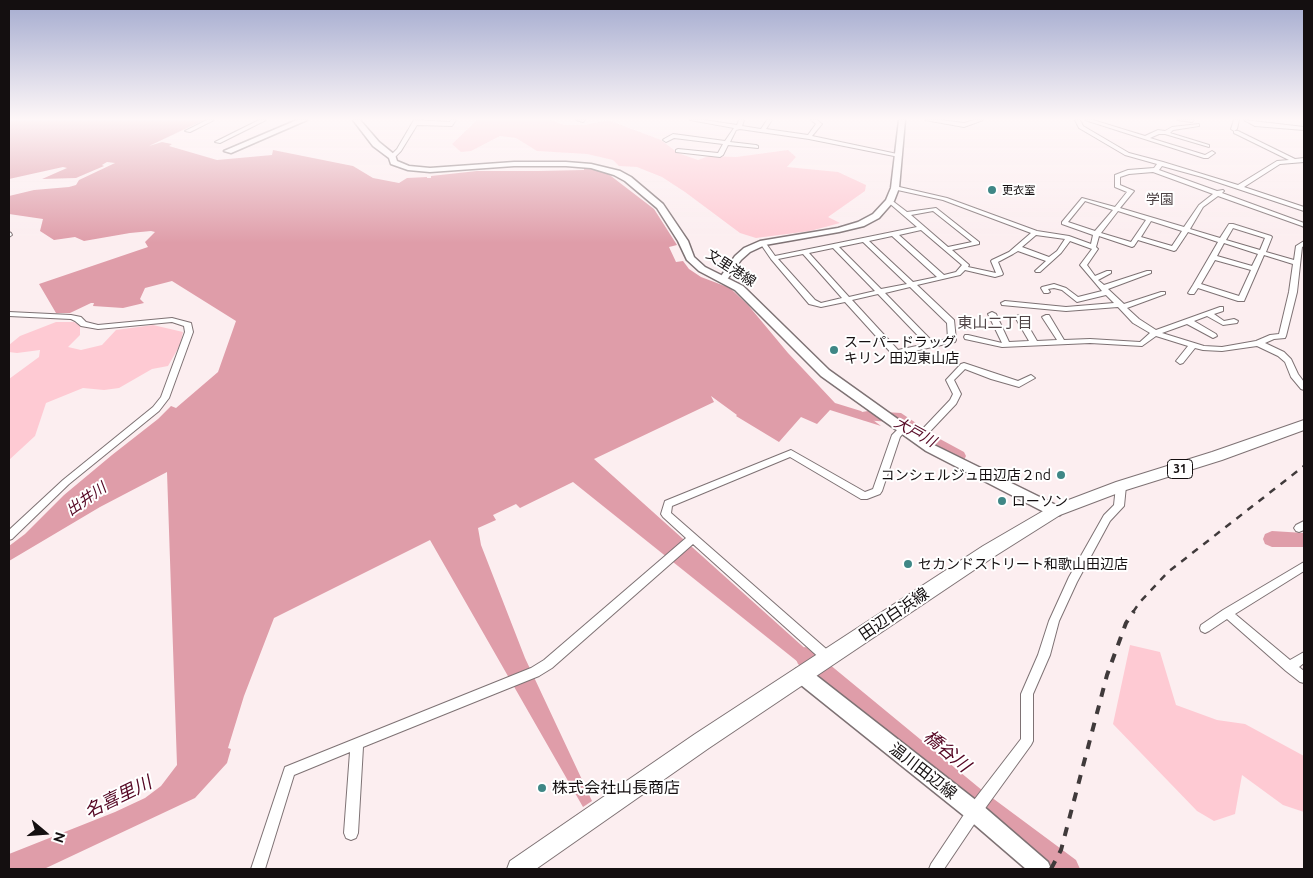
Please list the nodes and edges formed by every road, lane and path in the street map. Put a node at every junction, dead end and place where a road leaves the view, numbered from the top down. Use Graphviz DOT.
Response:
graph roads {
  1 [pos="394,161"];
  2 [pos="898,161"];
  3 [pos="1152,161"];
  4 [pos="1287,161"];
  5 [pos="1161,163"];
  6 [pos="1153,170"];
  7 [pos="1232,184"];
  8 [pos="1240,187"];
  9 [pos="896,188"];
  10 [pos="1218,194"];
  11 [pos="890,201"];
  12 [pos="1117,209"];
  13 [pos="1304,209"];
  14 [pos="907,214"];
  15 [pos="1150,219"];
  16 [pos="1304,225"];
  17 [pos="923,228"];
  18 [pos="1081,228"];
  19 [pos="1185,230"];
  20 [pos="1035,233"];
  21 [pos="1097,233"];
  22 [pos="894,234"];
  23 [pos="1072,237"];
  24 [pos="1137,238"];
  25 [pos="865,240"];
  26 [pos="1222,241"];
  27 [pos="763,244"];
  28 [pos="1304,244"];
  29 [pos="835,246"];
  30 [pos="1093,247"];
  31 [pos="1017,248"];
  32 [pos="948,249"];
  33 [pos="805,252"];
  34 [pos="1261,253"];
  35 [pos="1213,257"];
  36 [pos="773,258"];
  37 [pos="1050,260"];
  38 [pos="1296,263"];
  39 [pos="964,268"];
  40 [pos="1254,269"];
  41 [pos="1038,270"];
  42 [pos="1109,272"];
  43 [pos="1149,272"];
  44 [pos="942,277"];
  45 [pos="723,279"];
  46 [pos="1094,279"];
  47 [pos="911,284"];
  48 [pos="1196,285"];
  49 [pos="1105,290"];
  50 [pos="880,292"];
  51 [pos="1046,292"];
  52 [pos="1162,293"];
  53 [pos="1192,293"];
  54 [pos="847,299"];
  55 [pos="1005,303"];
  56 [pos="1122,306"];
  57 [pos="1220,309"];
  58 [pos="9,314"];
  59 [pos="992,314"];
  60 [pos="1207,314"];
  61 [pos="1019,316"];
  62 [pos="1046,317"];
  63 [pos="1188,321"];
  64 [pos="1234,321"];
  65 [pos="1155,333"];
  66 [pos="1213,336"];
  67 [pos="968,337"];
  68 [pos="1061,342"];
  69 [pos="1034,343"];
  70 [pos="1258,343"];
  71 [pos="932,345"];
  72 [pos="1007,345"];
  73 [pos="1193,345"];
  74 [pos="1180,361"];
  75 [pos="1031,378"];
  76 [pos="1304,387"];
  77 [pos="1304,425"];
  78 [pos="899,427"];
  79 [pos="921,437"];
  80 [pos="1121,486"];
  81 [pos="1055,511"];
  82 [pos="9,536"];
  83 [pos="693,538"];
  84 [pos="1304,566"];
  85 [pos="1228,613"];
  86 [pos="1205,628"];
  87 [pos="1304,657"];
  88 [pos="826,660"];
  89 [pos="1290,667"];
  90 [pos="804,674"];
  91 [pos="1304,678"];
  92 [pos="356,744"];
  93 [pos="976,810"];
  94 [pos="350,833"];
  95 [pos="258,869"];
  96 [pos="518,869"];
  97 [pos="936,869"];
  98 [pos="1041,869"];
  1 -- 45 [label="main road, 文里港線"];
  2 -- 9 [label="street"];
  3 -- 5 [label="street"];
  4 -- 8 [label="street"];
  5 -- 6 [label="street"];
  5 -- 7 [label="street"];
  6 -- 10 [label="street"];
  6 -- 12 [label="street"];
  7 -- 8 [label="street"];
  7 -- 10 [label="street"];
  8 -- 13 [label="street"];
  9 -- 11 [label="street"];
  9 -- 20 [label="street"];
  10 -- 16 [label="street"];
  10 -- 19 [label="street"];
  11 -- 14 [label="street"];
  11 -- 27 [label="street"];
  12 -- 15 [label="street"];
  12 -- 18 [label="street"];
  12 -- 21 [label="street"];
  14 -- 17 [label="street"];
  14 -- 32 [label="street"];
  15 -- 19 [label="street"];
  15 -- 24 [label="street"];
  17 -- 22 [label="street"];
  17 -- 32 [label="street"];
  18 -- 21 [label="street"];
  18 -- 23 [label="street"];
  19 -- 24 [label="street"];
  19 -- 26 [label="street"];
  20 -- 23 [label="street"];
  20 -- 31 [label="street"];
  21 -- 24 [label="street"];
  21 -- 30 [label="street"];
  22 -- 25 [label="street"];
  22 -- 44 [label="street"];
  23 -- 30 [label="street"];
  23 -- 37 [label="street"];
  25 -- 29 [label="street"];
  25 -- 47 [label="street"];
  26 -- 34 [label="street"];
  26 -- 34 [label="street"];
  26 -- 35 [label="street"];
  27 -- 36 [label="street"];
  27 -- 45 [label="street"];
  28 -- 38 [label="street"];
  29 -- 33 [label="street"];
  29 -- 50 [label="street"];
  30 -- 46 [label="street"];
  31 -- 37 [label="street"];
  31 -- 39 [label="street"];
  32 -- 39 [label="street"];
  33 -- 36 [label="street"];
  33 -- 54 [label="street"];
  34 -- 38 [label="street"];
  34 -- 40 [label="street"];
  35 -- 40 [label="street"];
  35 -- 48 [label="street"];
  36 -- 54 [label="street"];
  37 -- 41 [label="street"];
  38 -- 70 [label="street"];
  39 -- 44 [label="street"];
  40 -- 48 [label="street"];
  42 -- 46 [label="street"];
  43 -- 49 [label="street"];
  44 -- 47 [label="street"];
  45 -- 78 [label="main road, 文里港線"];
  46 -- 49 [label="street"];
  47 -- 50 [label="street"];
  47 -- 71 [label="street"];
  48 -- 53 [label="street"];
  49 -- 51 [label="street"];
  49 -- 56 [label="street"];
  50 -- 54 [label="street"];
  50 -- 71 [label="street"];
  52 -- 56 [label="street"];
  54 -- 71 [label="street"];
  55 -- 56 [label="street"];
  56 -- 65 [label="street"];
  57 -- 60 [label="street"];
  58 -- 82 [label="street"];
  59 -- 72 [label="street"];
  60 -- 63 [label="street"];
  60 -- 64 [label="street"];
  61 -- 69 [label="street"];
  62 -- 68 [label="street"];
  63 -- 65 [label="street"];
  63 -- 66 [label="street"];
  65 -- 68 [label="street"];
  65 -- 73 [label="street"];
  67 -- 72 [label="street"];
  68 -- 69 [label="street"];
  69 -- 72 [label="street"];
  70 -- 73 [label="street"];
  70 -- 76 [label="street"];
  73 -- 74 [label="street"];
  75 -- 79 [label="street"];
  77 -- 80 [label="main road, 田辺白浜線 / 31"];
  78 -- 79 [label="main road, 文里港線"];
  78 -- 83 [label="street"];
  79 -- 81 [label="main road, 文里港線"];
  80 -- 81 [label="main road, 田辺白浜線 / 31"];
  80 -- 93 [label="street"];
  81 -- 88 [label="main road, 田辺白浜線 / 31"];
  83 -- 88 [label="street"];
  83 -- 92 [label="street"];
  84 -- 85 [label="street"];
  85 -- 86 [label="street"];
  85 -- 89 [label="street"];
  87 -- 89 [label="street"];
  88 -- 90 [label="main road, 田辺白浜線 / 31"];
  89 -- 91 [label="street"];
  90 -- 93 [label="main road, 温川田辺線"];
  90 -- 96 [label="main road, 田辺白浜線 / 31"];
  92 -- 94 [label="street"];
  92 -- 95 [label="street"];
  93 -- 97 [label="street"];
  93 -- 98 [label="main road, 温川田辺線"];
}
